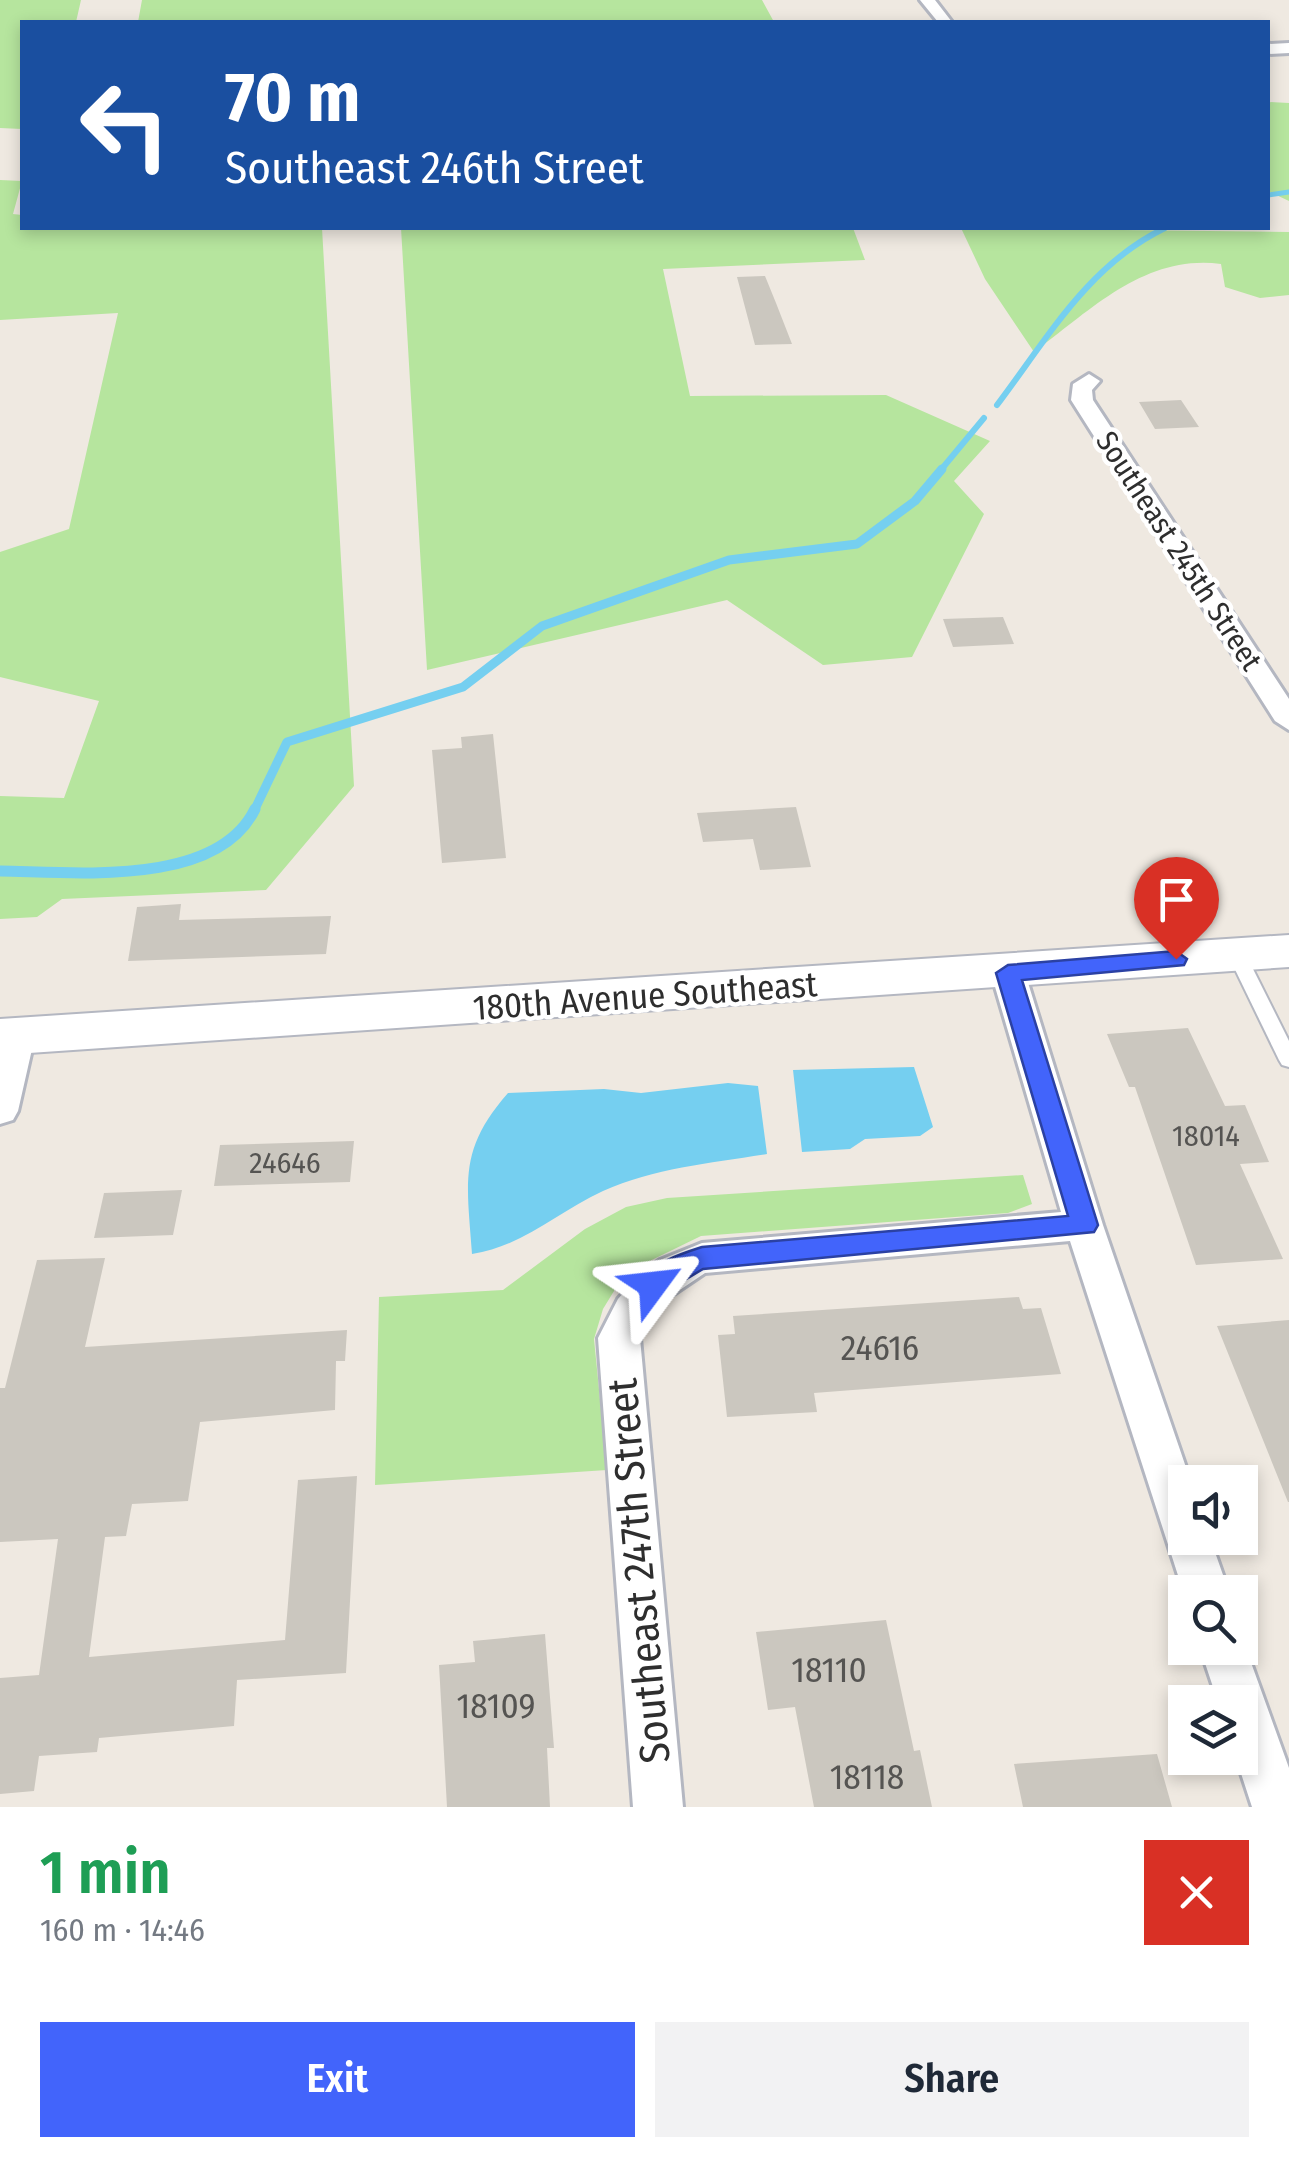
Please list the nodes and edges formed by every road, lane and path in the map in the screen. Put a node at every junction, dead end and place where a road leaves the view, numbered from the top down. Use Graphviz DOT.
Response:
graph roads {
  1 [pos="927,0"];
  2 [pos="943,20"];
  3 [pos="1090,381"];
  4 [pos="1289,721"];
  5 [pos="1289,952"];
  6 [pos="1237,955"];
  7 [pos="1008,973"];
  8 [pos="8,1037"];
  9 [pos="1289,1060"];
  10 [pos="0,1111"];
  11 [pos="1084,1225"];
  12 [pos="1168,1479"];
  13 [pos="1230,1665"];
  14 [pos="658,1807"];
  15 [pos="1277,1807"];
  1 -- 2 [label="street"];
  3 -- 4 [label="street, Southeast 245th Street"];
  5 -- 6 [label="street, 180th Avenue Southeast"];
  6 -- 7 [label="street, 180th Avenue Southeast"];
  6 -- 9 [label="lane"];
  7 -- 8 [label="street, 180th Avenue Southeast"];
  7 -- 11 [label="street"];
  8 -- 10 [label="street"];
  11 -- 12 [label="street"];
  11 -- 14 [label="street, Southeast 247th Street"];
  13 -- 15 [label="street"];
}
